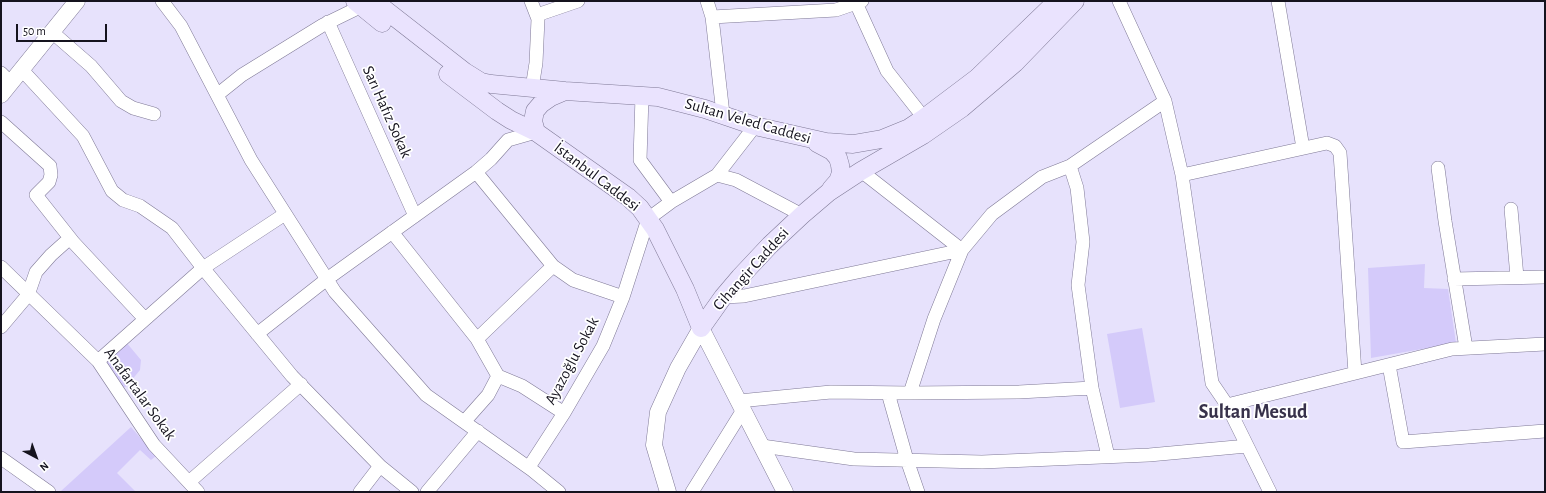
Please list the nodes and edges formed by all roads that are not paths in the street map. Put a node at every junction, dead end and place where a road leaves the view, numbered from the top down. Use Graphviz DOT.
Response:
graph roads {
  1 [pos="77,1"];
  2 [pos="162,1"];
  3 [pos="531,1"];
  4 [pos="578,1"];
  5 [pos="707,1"];
  6 [pos="1057,1"];
  7 [pos="1075,1"];
  8 [pos="1119,1"];
  9 [pos="1278,1"];
  10 [pos="859,2"];
  11 [pos="372,3"];
  12 [pos="816,7"];
  13 [pos="537,15"];
  14 [pos="712,16"];
  15 [pos="328,22"];
  16 [pos="52,32"];
  17 [pos="22,70"];
  18 [pos="4,84"];
  19 [pos="532,88"];
  20 [pos="565,91"];
  21 [pos="217,95"];
  22 [pos="642,96"];
  23 [pos="1165,101"];
  24 [pos="154,114"];
  25 [pos="723,114"];
  26 [pos="924,118"];
  27 [pos="1,122"];
  28 [pos="755,126"];
  29 [pos="536,132"];
  30 [pos="806,138"];
  31 [pos="1303,148"];
  32 [pos="1070,166"];
  33 [pos="1438,168"];
  34 [pos="861,171"];
  35 [pos="476,172"];
  36 [pos="1182,174"];
  37 [pos="717,175"];
  38 [pos="829,192"];
  39 [pos="671,202"];
  40 [pos="1511,209"];
  41 [pos="286,214"];
  42 [pos="802,214"];
  43 [pos="415,216"];
  44 [pos="648,219"];
  45 [pos="392,232"];
  46 [pos="70,238"];
  47 [pos="962,250"];
  48 [pos="553,266"];
  49 [pos="1,267"];
  50 [pos="203,268"];
  51 [pos="1517,277"];
  52 [pos="1545,277"];
  53 [pos="327,279"];
  54 [pos="1454,279"];
  55 [pos="684,289"];
  56 [pos="28,295"];
  57 [pos="623,297"];
  58 [pos="723,297"];
  59 [pos="145,319"];
  60 [pos="1,326"];
  61 [pos="701,328"];
  62 [pos="257,334"];
  63 [pos="477,338"];
  64 [pos="1545,344"];
  65 [pos="1466,348"];
  66 [pos="98,361"];
  67 [pos="1389,365"];
  68 [pos="1355,373"];
  69 [pos="498,376"];
  70 [pos="301,384"];
  71 [pos="1092,388"];
  72 [pos="888,393"];
  73 [pos="910,393"];
  74 [pos="1227,405"];
  75 [pos="741,406"];
  76 [pos="564,413"];
  77 [pos="464,422"];
  78 [pos="478,431"];
  79 [pos="1545,431"];
  80 [pos="762,446"];
  81 [pos="1247,446"];
  82 [pos="1108,456"];
  83 [pos="1,458"];
  84 [pos="907,460"];
  85 [pos="380,466"];
  86 [pos="529,468"];
  87 [pos="189,482"];
  88 [pos="49,492"];
  89 [pos="198,492"];
  90 [pos="360,492"];
  91 [pos="412,492"];
  92 [pos="426,492"];
  93 [pos="559,492"];
  94 [pos="668,492"];
  95 [pos="692,492"];
  96 [pos="786,492"];
  97 [pos="918,492"];
  98 [pos="1270,492"];
  1 -- 16 [label="street"];
  2 -- 21 [label="street"];
  3 -- 13 [label="street"];
  4 -- 13 [label="street"];
  5 -- 14 [label="street"];
  6 -- 26 [label="main road, Sultan Veled Caddesi"];
  7 -- 34 [label="main road"];
  8 -- 23 [label="street"];
  9 -- 31 [label="street"];
  10 -- 12 [label="street"];
  10 -- 26 [label="street"];
  11 -- 15 [label="street"];
  11 -- 19 [label="main road, Sultan Veled Caddesi"];
  11 -- 29 [label="main road, İstanbul Caddesi"];
  12 -- 14 [label="street"];
  13 -- 19 [label="street"];
  14 -- 25 [label="street"];
  15 -- 21 [label="street"];
  15 -- 43 [label="street, Sarı Hafız Sokak"];
  16 -- 17 [label="street"];
  16 -- 24 [label="street"];
  17 -- 18 [label="street"];
  17 -- 50 [label="street"];
  19 -- 20 [label="main road, Sultan Veled Caddesi"];
  20 -- 22 [label="main road, Sultan Veled Caddesi"];
  20 -- 29 [label="main road"];
  21 -- 41 [label="street"];
  22 -- 25 [label="main road, Sultan Veled Caddesi"];
  22 -- 39 [label="street"];
  23 -- 32 [label="street"];
  23 -- 36 [label="street"];
  25 -- 28 [label="main road, Sultan Veled Caddesi"];
  26 -- 30 [label="main road, Sultan Veled Caddesi"];
  27 -- 46 [label="street"];
  28 -- 30 [label="main road, Sultan Veled Caddesi"];
  28 -- 37 [label="street"];
  29 -- 35 [label="street"];
  29 -- 44 [label="main road, İstanbul Caddesi"];
  30 -- 38 [label="main road"];
  31 -- 36 [label="street"];
  31 -- 68 [label="street"];
  32 -- 47 [label="street"];
  32 -- 71 [label="street"];
  33 -- 54 [label="street"];
  34 -- 38 [label="main road"];
  34 -- 47 [label="street"];
  35 -- 43 [label="street"];
  35 -- 48 [label="street"];
  36 -- 74 [label="street"];
  37 -- 39 [label="street"];
  37 -- 42 [label="street"];
  38 -- 42 [label="main road, Cihangir Caddesi"];
  39 -- 44 [label="street"];
  40 -- 51 [label="street"];
  41 -- 50 [label="street"];
  41 -- 53 [label="street"];
  42 -- 58 [label="main road, Cihangir Caddesi"];
  43 -- 45 [label="street"];
  44 -- 55 [label="main road, İstanbul Caddesi"];
  44 -- 57 [label="street, Ayazoğlu Sokak"];
  45 -- 53 [label="street"];
  45 -- 63 [label="street"];
  46 -- 56 [label="street"];
  46 -- 59 [label="street"];
  47 -- 58 [label="street"];
  47 -- 73 [label="street"];
  48 -- 57 [label="street"];
  48 -- 63 [label="street"];
  49 -- 56 [label="street, Anafartalar Sokak"];
  50 -- 59 [label="street"];
  50 -- 62 [label="street"];
  51 -- 52 [label="street"];
  51 -- 54 [label="street"];
  53 -- 62 [label="street"];
  53 -- 77 [label="street"];
  54 -- 65 [label="street"];
  55 -- 58 [label="main road"];
  55 -- 61 [label="main road, İstanbul Caddesi"];
  56 -- 60 [label="street"];
  56 -- 66 [label="street, Anafartalar Sokak"];
  57 -- 76 [label="street, Ayazoğlu Sokak"];
  58 -- 61 [label="main road, Cihangir Caddesi"];
  59 -- 66 [label="street"];
  61 -- 75 [label="street, İstanbul Caddesi"];
  61 -- 94 [label="street, Cihangir Caddesi"];
  62 -- 70 [label="street"];
  63 -- 69 [label="street"];
  64 -- 65 [label="street"];
  65 -- 67 [label="street"];
  66 -- 87 [label="street, Anafartalar Sokak"];
  67 -- 68 [label="street"];
  67 -- 79 [label="street"];
  68 -- 74 [label="street"];
  69 -- 76 [label="street"];
  69 -- 77 [label="street"];
  70 -- 85 [label="street"];
  70 -- 87 [label="street"];
  71 -- 73 [label="street"];
  71 -- 82 [label="street"];
  72 -- 73 [label="street"];
  72 -- 75 [label="street"];
  72 -- 84 [label="street"];
  74 -- 81 [label="street"];
  75 -- 80 [label="street, İstanbul Caddesi"];
  75 -- 95 [label="street"];
  76 -- 86 [label="street, Ayazoğlu Sokak"];
  77 -- 78 [label="street"];
  78 -- 86 [label="street"];
  78 -- 92 [label="street"];
  80 -- 84 [label="street"];
  80 -- 96 [label="street, İstanbul Caddesi"];
  81 -- 82 [label="street"];
  81 -- 98 [label="street"];
  82 -- 84 [label="street"];
  83 -- 88 [label="street"];
  84 -- 97 [label="street"];
  85 -- 90 [label="street"];
  85 -- 91 [label="street"];
  86 -- 93 [label="street"];
  87 -- 89 [label="street, Anafartalar Sokak"];
}
